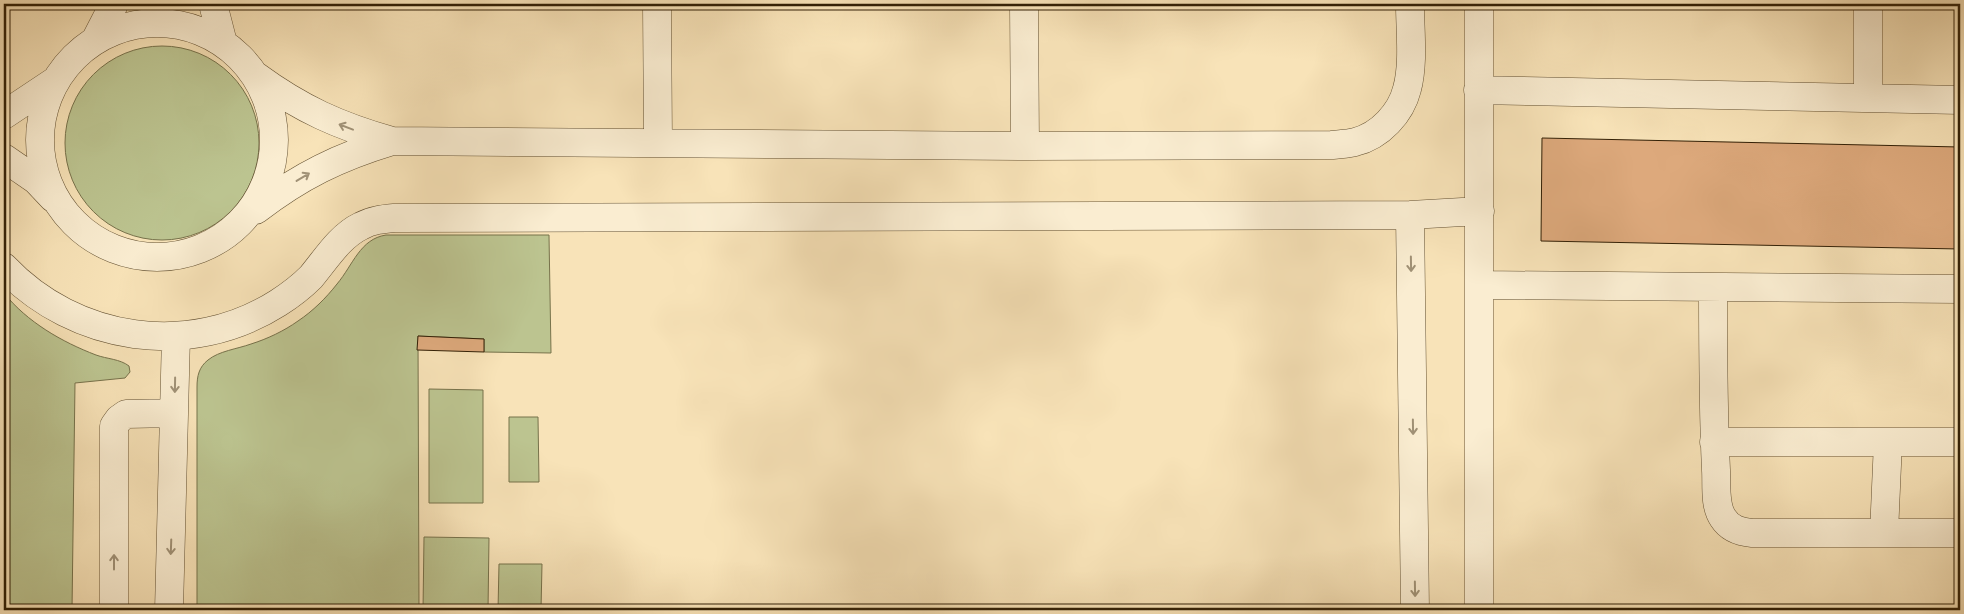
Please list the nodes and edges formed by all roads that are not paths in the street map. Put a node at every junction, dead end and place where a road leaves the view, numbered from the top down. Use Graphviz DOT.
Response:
graph roads {
  1 [pos="114,4"];
  2 [pos="213,4"];
  3 [pos="656,4"];
  4 [pos="1024,4"];
  5 [pos="1410,4"];
  6 [pos="1479,4"];
  7 [pos="1868,4"];
  8 [pos="96,39"];
  9 [pos="223,43"];
  10 [pos="256,76"];
  11 [pos="54,81"];
  12 [pos="1478,90"];
  13 [pos="1868,98"];
  14 [pos="1960,100"];
  15 [pos="4,115"];
  16 [pos="392,141"];
  17 [pos="658,143"];
  18 [pos="1025,146"];
  19 [pos="4,158"];
  20 [pos="60,206"];
  21 [pos="1480,211"];
  22 [pos="249,215"];
  23 [pos="1410,216"];
  24 [pos="4,267"];
  25 [pos="1479,284"];
  26 [pos="1712,287"];
  27 [pos="1960,290"];
  28 [pos="176,336"];
  29 [pos="174,413"];
  30 [pos="1714,442"];
  31 [pos="1888,442"];
  32 [pos="1960,442"];
  33 [pos="1884,533"];
  34 [pos="1960,533"];
  35 [pos="114,610"];
  36 [pos="169,610"];
  37 [pos="1415,610"];
  38 [pos="1479,610"];
  1 -- 8 [label="street"];
  2 -- 9 [label="street"];
  3 -- 17 [label="street"];
  4 -- 18 [label="street"];
  5 -- 18 [label="street"];
  6 -- 12 [label="street"];
  7 -- 13 [label="street"];
  8 -- 9 [label="street"];
  8 -- 11 [label="street"];
  9 -- 10 [label="street"];
  16 -- 10 [label="street, one-way"];
  10 -- 22 [label="street"];
  11 -- 15 [label="street"];
  11 -- 20 [label="street"];
  12 -- 13 [label="street"];
  12 -- 21 [label="street"];
  13 -- 14 [label="street"];
  16 -- 17 [label="street"];
  22 -- 16 [label="street, one-way"];
  17 -- 18 [label="street"];
  19 -- 20 [label="street"];
  20 -- 22 [label="street"];
  21 -- 23 [label="street"];
  21 -- 25 [label="street"];
  23 -- 28 [label="street"];
  23 -- 37 [label="street, one-way"];
  24 -- 28 [label="street"];
  25 -- 26 [label="street"];
  25 -- 38 [label="street"];
  26 -- 27 [label="street"];
  26 -- 30 [label="street"];
  28 -- 29 [label="street, one-way"];
  35 -- 29 [label="street, one-way"];
  29 -- 36 [label="street, one-way"];
  30 -- 31 [label="street"];
  30 -- 33 [label="street"];
  31 -- 32 [label="street"];
  31 -- 33 [label="street"];
  33 -- 34 [label="street"];
}
